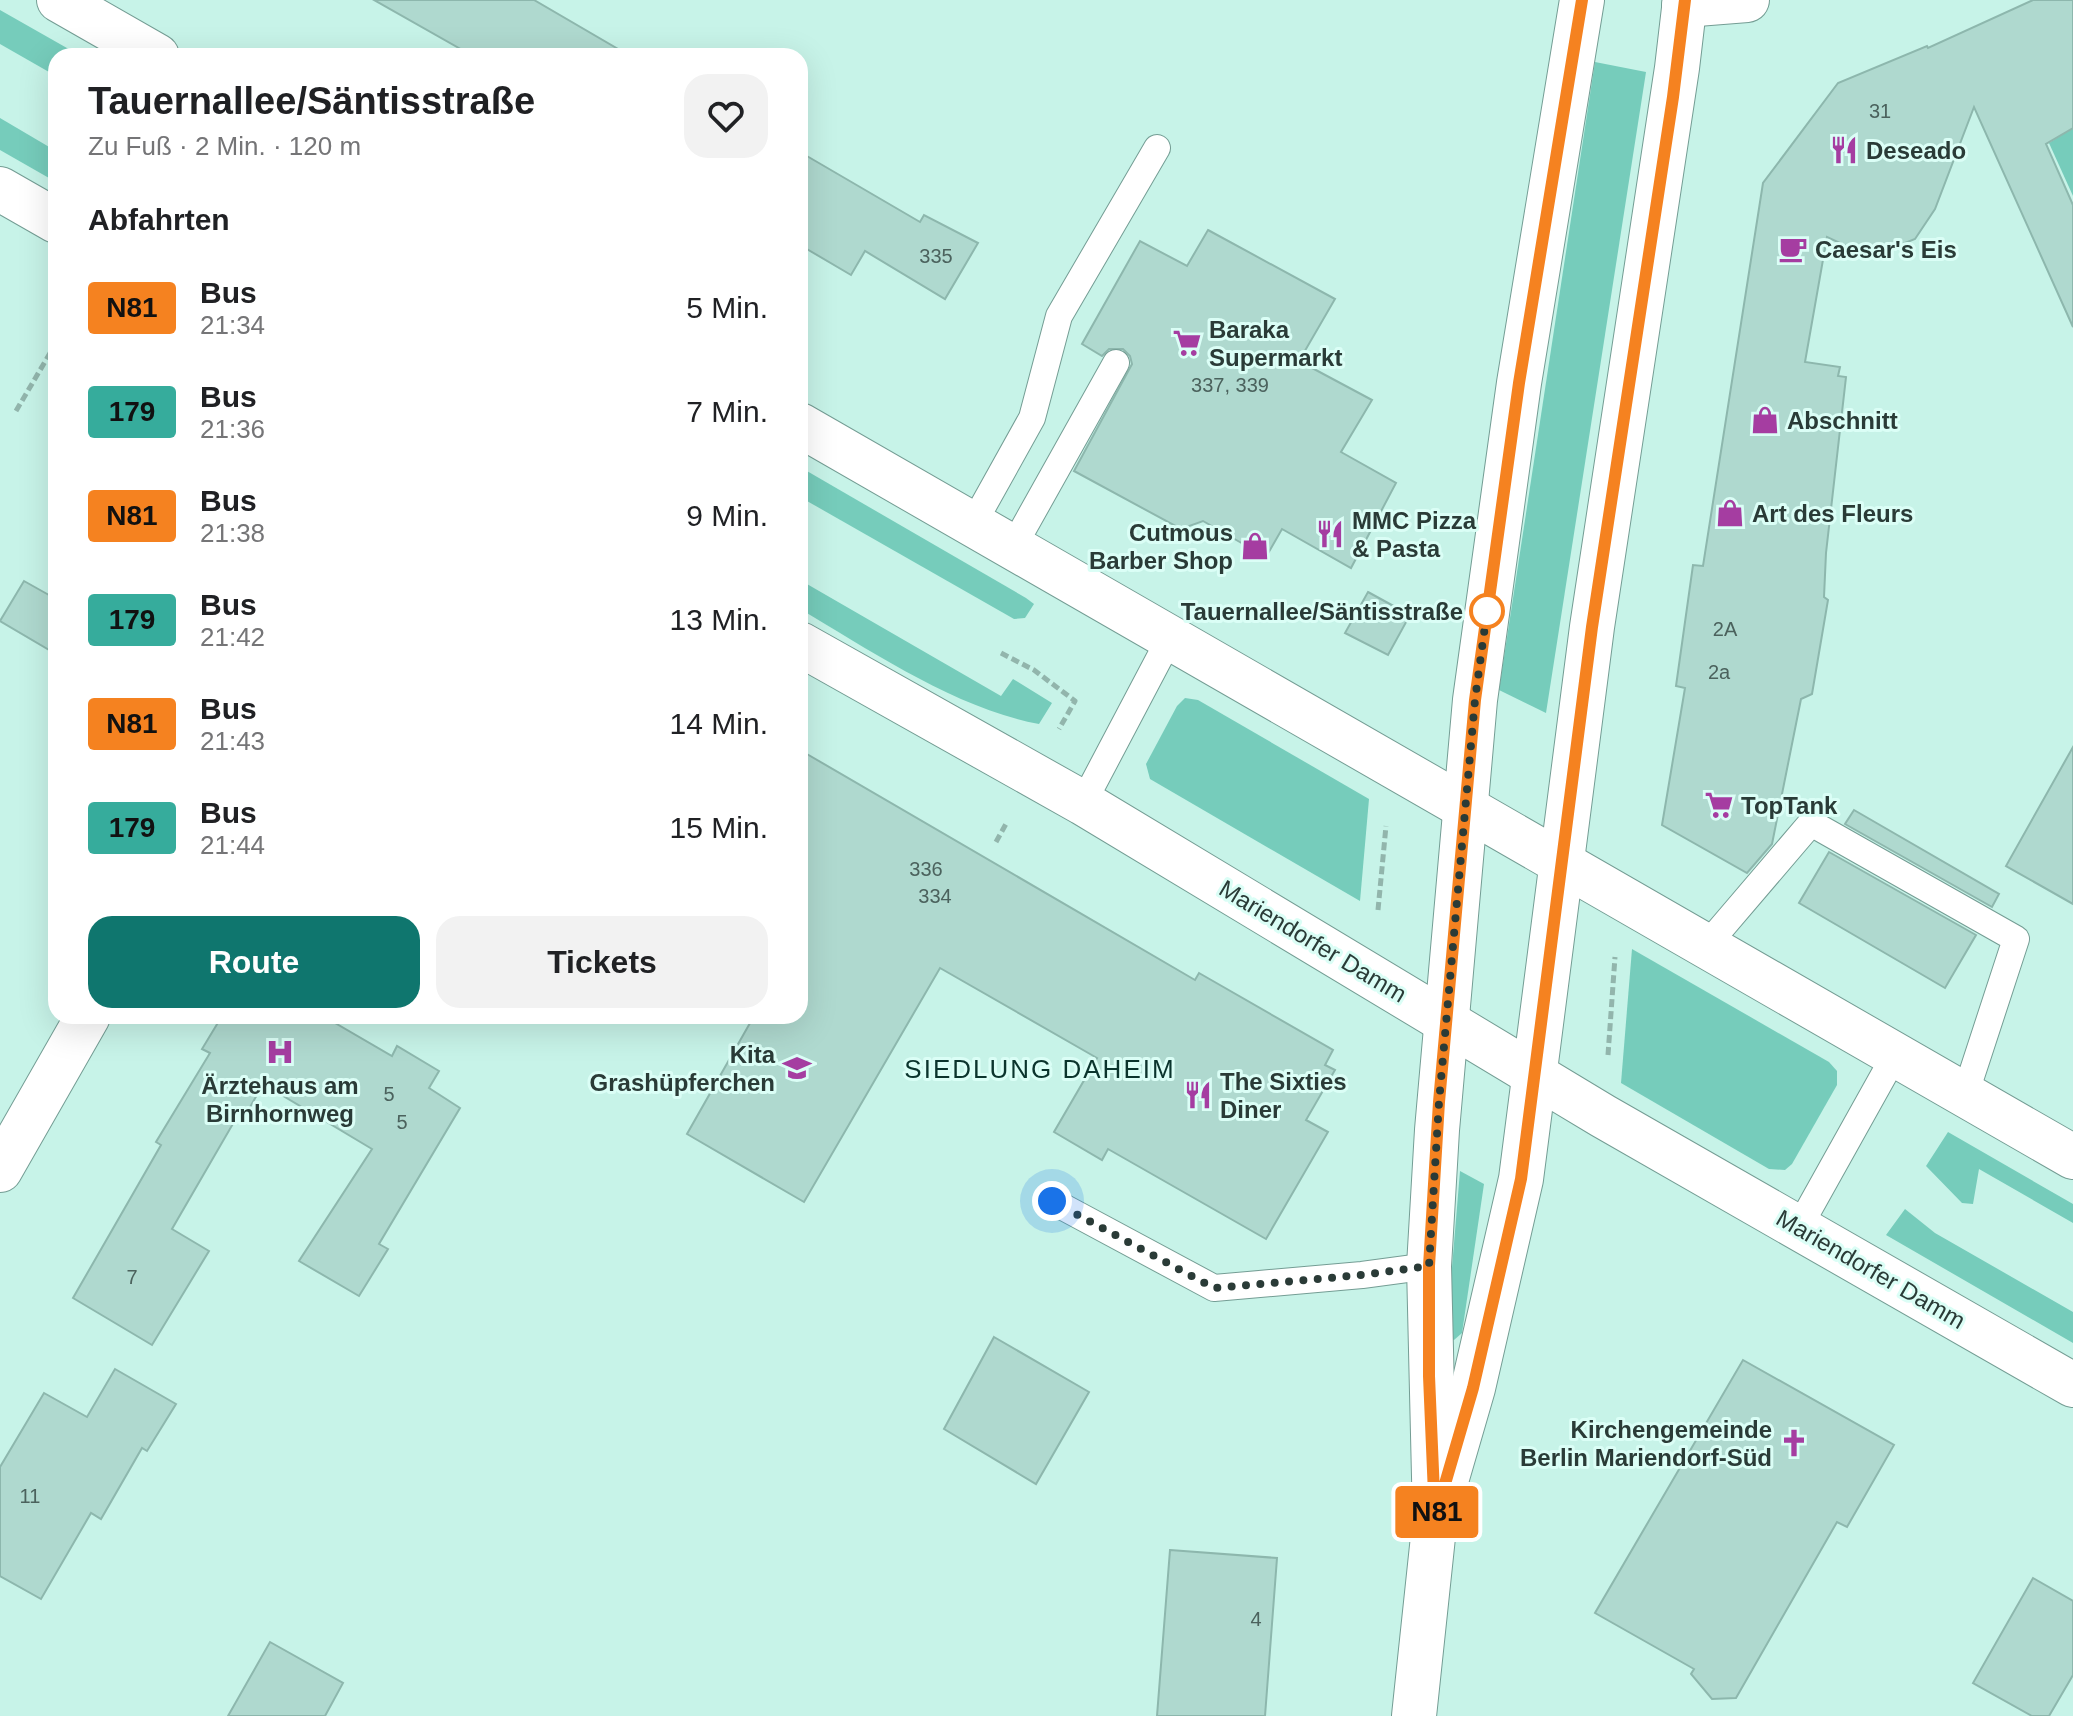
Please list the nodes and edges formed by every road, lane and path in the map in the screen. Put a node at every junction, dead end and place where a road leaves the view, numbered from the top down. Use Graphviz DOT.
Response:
graph roads {
  1 [pos="59,0"];
  2 [pos="1582,0"];
  3 [pos="1747,0"];
  4 [pos="1677,2"];
  5 [pos="143,48"];
  6 [pos="1157,148"];
  7 [pos="0,189"];
  8 [pos="48,216"];
  9 [pos="48,357"];
  10 [pos="1116,363"];
  11 [pos="16,411"];
  12 [pos="808,430"];
  13 [pos="973,524"];
  14 [pos="1013,547"];
  15 [pos="1171,636"];
  16 [pos="808,648"];
  17 [pos="1001,653"];
  18 [pos="1075,701"];
  19 [pos="1083,803"];
  20 [pos="1466,808"];
  21 [pos="1386,823"];
  22 [pos="1561,863"];
  23 [pos="1378,910"];
  24 [pos="1706,946"];
  25 [pos="1615,955"];
  26 [pos="1446,1021"];
  27 [pos="83,1024"];
  28 [pos="1895,1055"];
  29 [pos="1607,1060"];
  30 [pos="1535,1074"];
  31 [pos="1965,1095"];
  32 [pos="2073,1157"];
  33 [pos="0,1170"];
  34 [pos="1052,1201"];
  35 [pos="1799,1227"];
  36 [pos="1429,1266"];
  37 [pos="2073,1385"];
  38 [pos="1435,1518"];
  39 [pos="1414,1716"];
  1 -- 5 [label="street"];
  2 -- 20 [label="street"];
  3 -- 4 [label="street"];
  4 -- 22 [label="street"];
  6 -- 13 [label="lane"];
  7 -- 8 [label="street"];
  9 -- 11 [label="path"];
  10 -- 14 [label="lane"];
  12 -- 13 [label="street"];
  13 -- 14 [label="street"];
  14 -- 15 [label="street"];
  15 -- 19 [label="lane"];
  15 -- 20 [label="street"];
  16 -- 19 [label="street, Mariendorfer Damm"];
  17 -- 18 [label="path"];
  19 -- 26 [label="street, Mariendorfer Damm"];
  20 -- 22 [label="street"];
  20 -- 26 [label="street"];
  21 -- 23 [label="path"];
  22 -- 24 [label="street"];
  22 -- 30 [label="street"];
  24 -- 28 [label="street"];
  24 -- 31 [label="lane"];
  25 -- 29 [label="path"];
  26 -- 30 [label="street, Mariendorfer Damm"];
  26 -- 36 [label="street"];
  27 -- 33 [label="street"];
  28 -- 31 [label="street"];
  28 -- 35 [label="lane"];
  30 -- 35 [label="street, Mariendorfer Damm"];
  30 -- 38 [label="street"];
  31 -- 32 [label="street"];
  34 -- 36 [label="lane"];
  35 -- 37 [label="street, Mariendorfer Damm"];
  36 -- 38 [label="street"];
  38 -- 39 [label="street"];
}
